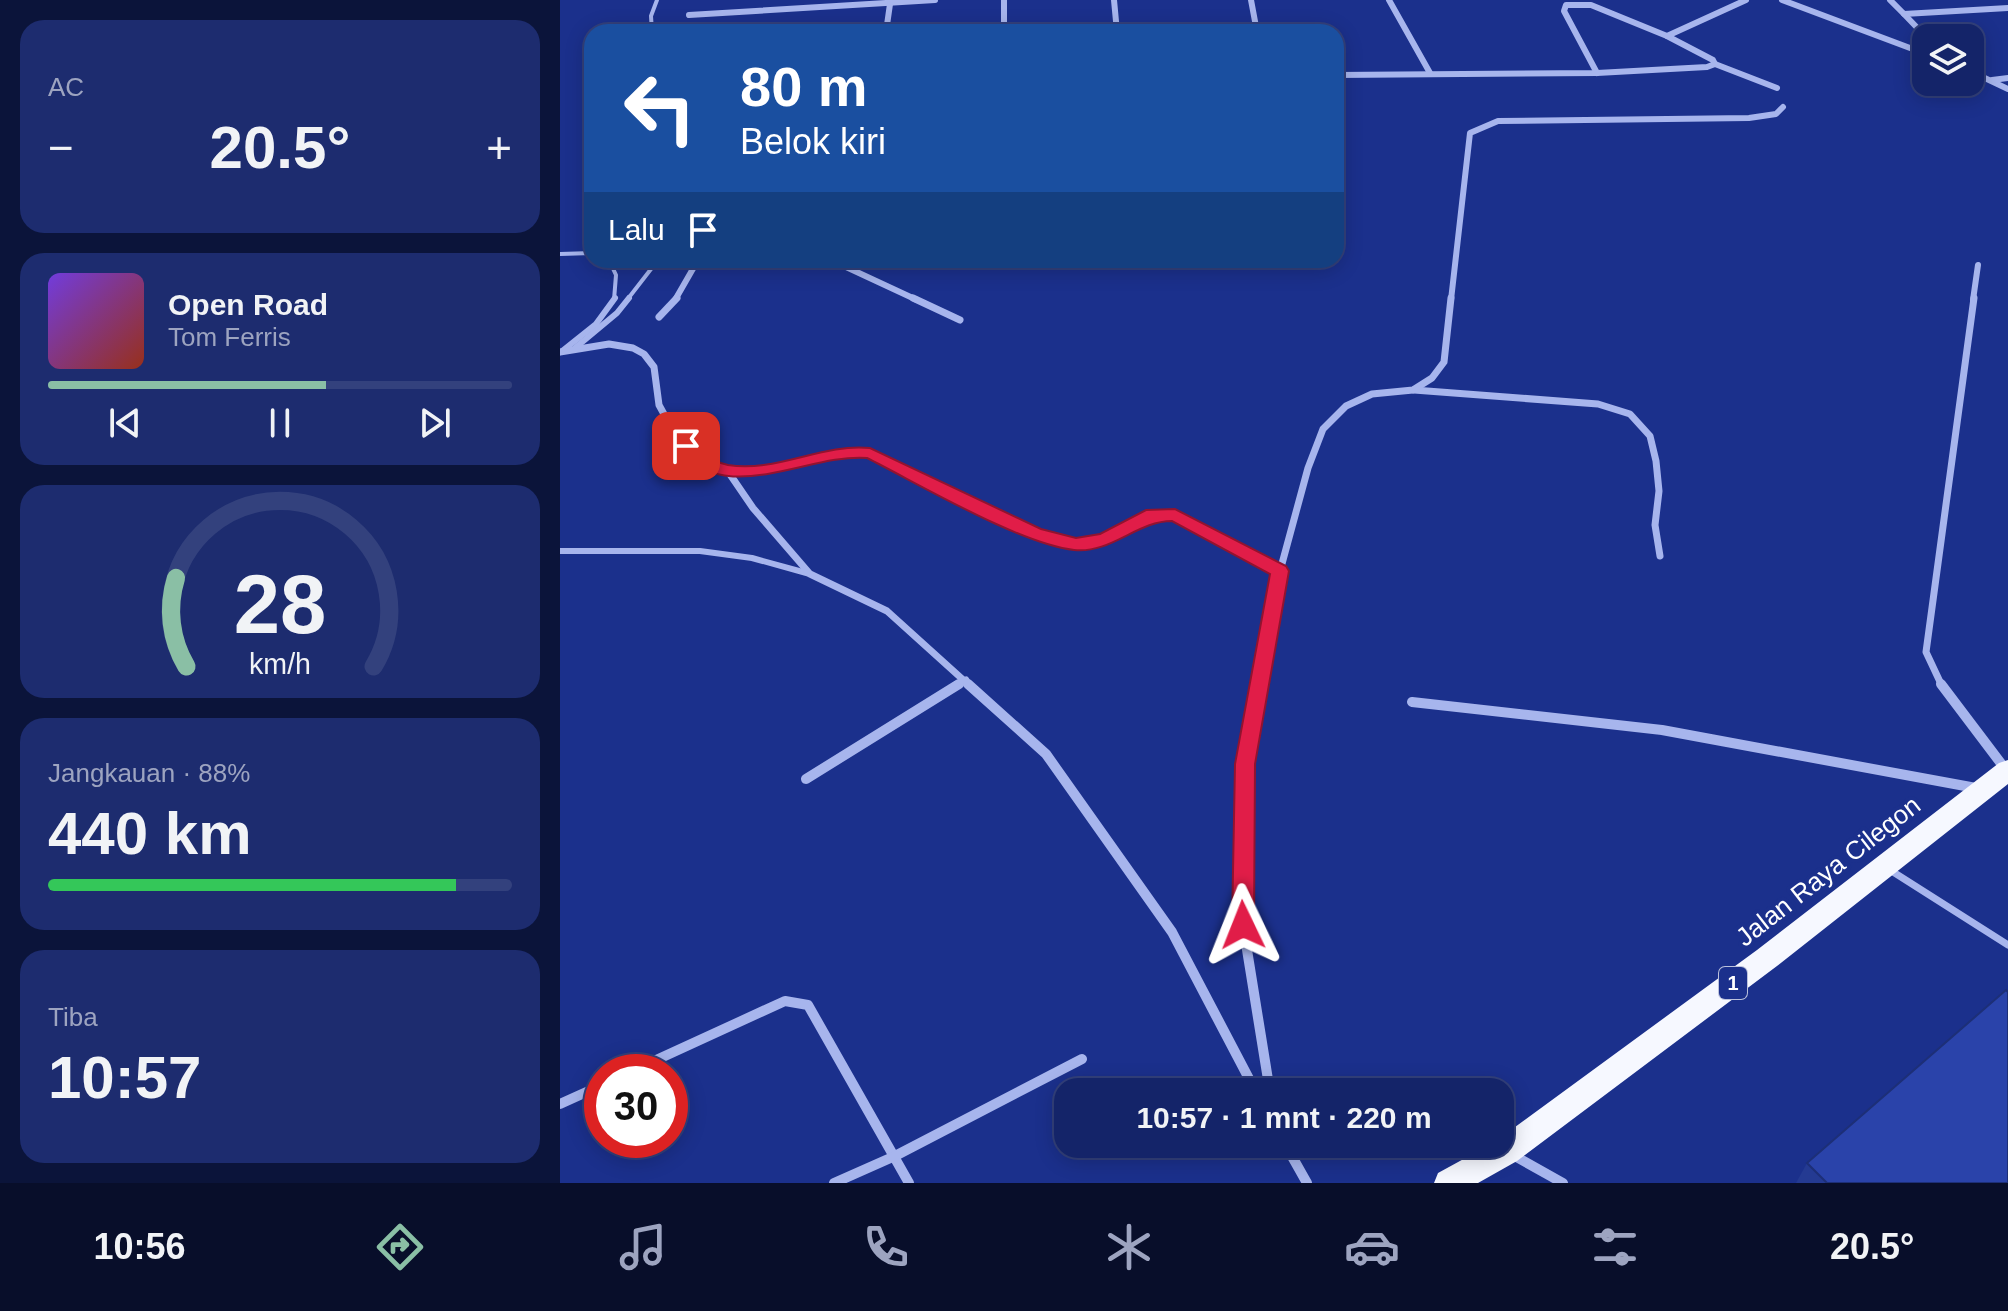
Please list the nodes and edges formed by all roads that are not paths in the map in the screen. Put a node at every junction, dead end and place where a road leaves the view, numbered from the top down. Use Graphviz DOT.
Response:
graph roads {
  1 [pos="657,0"];
  2 [pos="935,0"];
  3 [pos="1004,0"];
  4 [pos="1114,0"];
  5 [pos="1251,0"];
  6 [pos="1389,0"];
  7 [pos="1746,0"];
  8 [pos="1782,0"];
  9 [pos="1890,0"];
  10 [pos="1563,2"];
  11 [pos="890,4"];
  12 [pos="2008,8"];
  13 [pos="1904,14"];
  14 [pos="689,15"];
  15 [pos="652,24"];
  16 [pos="887,24"];
  17 [pos="1004,24"];
  18 [pos="1116,24"];
  19 [pos="1256,24"];
  20 [pos="1914,24"];
  21 [pos="1667,36"];
  22 [pos="1912,49"];
  23 [pos="1715,64"];
  24 [pos="1430,73"];
  25 [pos="1597,73"];
  26 [pos="1344,75"];
  27 [pos="1984,77"];
  28 [pos="2008,78"];
  29 [pos="1992,81"];
  30 [pos="1777,88"];
  31 [pos="2008,89"];
  32 [pos="1783,107"];
  33 [pos="584,253"];
  34 [pos="560,254"];
  35 [pos="1978,265"];
  36 [pos="614,268"];
  37 [pos="652,268"];
  38 [pos="694,268"];
  39 [pos="848,268"];
  40 [pos="659,317"];
  41 [pos="960,320"];
  42 [pos="575,348"];
  43 [pos="560,352"];
  44 [pos="1413,390"];
  45 [pos="727,470"];
  46 [pos="560,551"];
  47 [pos="1660,556"];
  48 [pos="1280,571"];
  49 [pos="810,574"];
  50 [pos="966,680"];
  51 [pos="1412,702"];
  52 [pos="2008,771"];
  53 [pos="806,779"];
  54 [pos="1982,790"];
  55 [pos="1884,866"];
  56 [pos="2008,945"];
  57 [pos="669,1054"];
  58 [pos="1082,1059"];
  59 [pos="1249,1078"];
  60 [pos="1268,1078"];
  61 [pos="584,1093"];
  62 [pos="560,1104"];
  63 [pos="1514,1146"];
  64 [pos="1514,1155"];
  65 [pos="895,1156"];
  66 [pos="1293,1158"];
  67 [pos="1494,1158"];
  68 [pos="834,1183"];
  69 [pos="909,1183"];
  70 [pos="1307,1183"];
  71 [pos="1449,1183"];
  72 [pos="1563,1183"];
  1 -- 15 [label="lane"];
  2 -- 11 [label="street"];
  3 -- 17 [label="street"];
  4 -- 18 [label="street"];
  5 -- 19 [label="street"];
  6 -- 24 [label="street"];
  7 -- 21 [label="street"];
  8 -- 22 [label="street"];
  9 -- 13 [label="street"];
  10 -- 21 [label="street"];
  10 -- 25 [label="street"];
  11 -- 14 [label="street"];
  11 -- 16 [label="street"];
  12 -- 13 [label="street"];
  13 -- 20 [label="street"];
  21 -- 23 [label="street"];
  23 -- 25 [label="street"];
  23 -- 30 [label="street"];
  24 -- 25 [label="street"];
  24 -- 26 [label="street"];
  27 -- 29 [label="street"];
  28 -- 29 [label="street"];
  29 -- 31 [label="street"];
  32 -- 44 [label="street"];
  33 -- 34 [label="lane"];
  35 -- 52 [label="street"];
  36 -- 43 [label="lane"];
  37 -- 42 [label="lane"];
  38 -- 40 [label="street"];
  39 -- 41 [label="street"];
  42 -- 43 [label="street"];
  42 -- 45 [label="street"];
  44 -- 47 [label="street"];
  44 -- 48 [label="street"];
  45 -- 48 [label="street"];
  45 -- 49 [label="street"];
  46 -- 49 [label="lane"];
  48 -- 60 [label="street"];
  49 -- 50 [label="street"];
  50 -- 53 [label="street"];
  50 -- 59 [label="street"];
  51 -- 54 [label="street"];
  52 -- 54 [label="highway, Jalan Raya Cilegon / 1"];
  54 -- 55 [label="highway, Jalan Raya Cilegon / 1"];
  55 -- 56 [label="lane"];
  55 -- 63 [label="highway, Jalan Raya Cilegon / 1"];
  57 -- 65 [label="street"];
  58 -- 65 [label="street"];
  61 -- 62 [label="street"];
  64 -- 72 [label="street"];
  65 -- 68 [label="street"];
  65 -- 69 [label="street"];
  66 -- 70 [label="street"];
  67 -- 71 [label="highway, Jalan Raya Cilegon / 1"];
}
